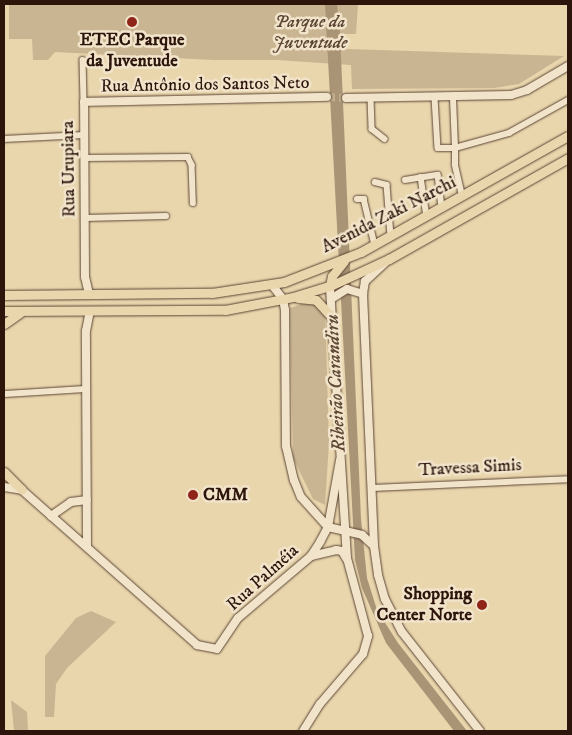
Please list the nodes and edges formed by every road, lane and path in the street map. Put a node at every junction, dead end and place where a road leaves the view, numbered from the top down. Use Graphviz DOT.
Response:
graph roads {
  1 [pos="83,60"];
  2 [pos="568,66"];
  3 [pos="327,98"];
  4 [pos="346,98"];
  5 [pos="371,98"];
  6 [pos="435,98"];
  7 [pos="453,98"];
  8 [pos="568,100"];
  9 [pos="84,102"];
  10 [pos="84,135"];
  11 [pos="568,136"];
  12 [pos="4,139"];
  13 [pos="385,139"];
  14 [pos="455,148"];
  15 [pos="84,158"];
  16 [pos="568,158"];
  17 [pos="421,177"];
  18 [pos="405,180"];
  19 [pos="375,182"];
  20 [pos="462,196"];
  21 [pos="357,199"];
  22 [pos="192,203"];
  23 [pos="442,208"];
  24 [pos="166,216"];
  25 [pos="427,216"];
  26 [pos="85,218"];
  27 [pos="390,236"];
  28 [pos="374,245"];
  29 [pos="346,259"];
  30 [pos="389,259"];
  31 [pos="272,284"];
  32 [pos="332,285"];
  33 [pos="362,293"];
  34 [pos="84,294"];
  35 [pos="4,295"];
  36 [pos="288,298"];
  37 [pos="333,298"];
  38 [pos="28,311"];
  39 [pos="85,311"];
  40 [pos="4,312"];
  41 [pos="332,317"];
  42 [pos="4,324"];
  43 [pos="86,389"];
  44 [pos="4,394"];
  45 [pos="340,460"];
  46 [pos="4,472"];
  47 [pos="568,479"];
  48 [pos="4,487"];
  49 [pos="372,488"];
  50 [pos="22,490"];
  51 [pos="87,500"];
  52 [pos="51,516"];
  53 [pos="328,528"];
  54 [pos="348,533"];
  55 [pos="372,545"];
  56 [pos="87,546"];
  57 [pos="311,556"];
  58 [pos="347,558"];
  59 [pos="303,731"];
  60 [pos="480,731"];
  1 -- 9 [label="street, Rua Urupiara"];
  2 -- 7 [label="street"];
  3 -- 9 [label="street, Rua Antônio dos Santos Neto"];
  4 -- 5 [label="street"];
  5 -- 6 [label="street"];
  5 -- 13 [label="street"];
  6 -- 7 [label="street"];
  6 -- 14 [label="street"];
  7 -- 14 [label="street"];
  8 -- 14 [label="street"];
  9 -- 10 [label="street, Rua Urupiara"];
  10 -- 12 [label="street"];
  10 -- 15 [label="street, Rua Urupiara"];
  11 -- 20 [label="main road, Avenida Zaki Narchi"];
  14 -- 20 [label="street"];
  15 -- 22 [label="street"];
  15 -- 26 [label="street, Rua Urupiara"];
  16 -- 30 [label="main road, Avenida Zaki Narchi"];
  17 -- 18 [label="street"];
  17 -- 23 [label="street"];
  17 -- 25 [label="street"];
  19 -- 27 [label="street"];
  20 -- 23 [label="main road, Avenida Zaki Narchi"];
  21 -- 28 [label="street"];
  23 -- 25 [label="main road, Avenida Zaki Narchi"];
  24 -- 26 [label="street"];
  25 -- 27 [label="main road, Avenida Zaki Narchi"];
  26 -- 34 [label="street, Rua Urupiara"];
  27 -- 28 [label="main road, Avenida Zaki Narchi"];
  28 -- 29 [label="main road, Avenida Zaki Narchi"];
  29 -- 31 [label="main road, Avenida Zaki Narchi"];
  29 -- 32 [label="main road"];
  30 -- 32 [label="main road, Avenida Zaki Narchi"];
  30 -- 33 [label="street"];
  31 -- 34 [label="main road, Avenida Zaki Narchi"];
  31 -- 36 [label="street"];
  32 -- 36 [label="main road, Avenida Zaki Narchi"];
  32 -- 37 [label="street"];
  33 -- 37 [label="street"];
  33 -- 49 [label="street"];
  34 -- 35 [label="main road, Avenida Zaki Narchi"];
  34 -- 39 [label="main road"];
  34 -- 39 [label="main road"];
  36 -- 39 [label="main road, Avenida Zaki Narchi"];
  36 -- 41 [label="main road"];
  36 -- 53 [label="street"];
  37 -- 41 [label="street"];
  38 -- 39 [label="main road, Avenida Zaki Narchi"];
  38 -- 40 [label="main road, Avenida Zaki Narchi"];
  38 -- 42 [label="main road"];
  39 -- 43 [label="street"];
  41 -- 45 [label="street"];
  43 -- 44 [label="street"];
  43 -- 51 [label="street"];
  45 -- 53 [label="street"];
  45 -- 54 [label="street"];
  46 -- 50 [label="main road"];
  47 -- 49 [label="street, Travessa Simis"];
  48 -- 50 [label="street"];
  49 -- 55 [label="street"];
  50 -- 52 [label="street"];
  51 -- 52 [label="street"];
  51 -- 56 [label="street"];
  52 -- 56 [label="street"];
  53 -- 54 [label="street"];
  53 -- 57 [label="street, Rua Palméia"];
  54 -- 55 [label="street"];
  54 -- 58 [label="street"];
  55 -- 60 [label="street"];
  56 -- 57 [label="street, Rua Palméia"];
  57 -- 58 [label="street"];
  58 -- 59 [label="street"];
}
